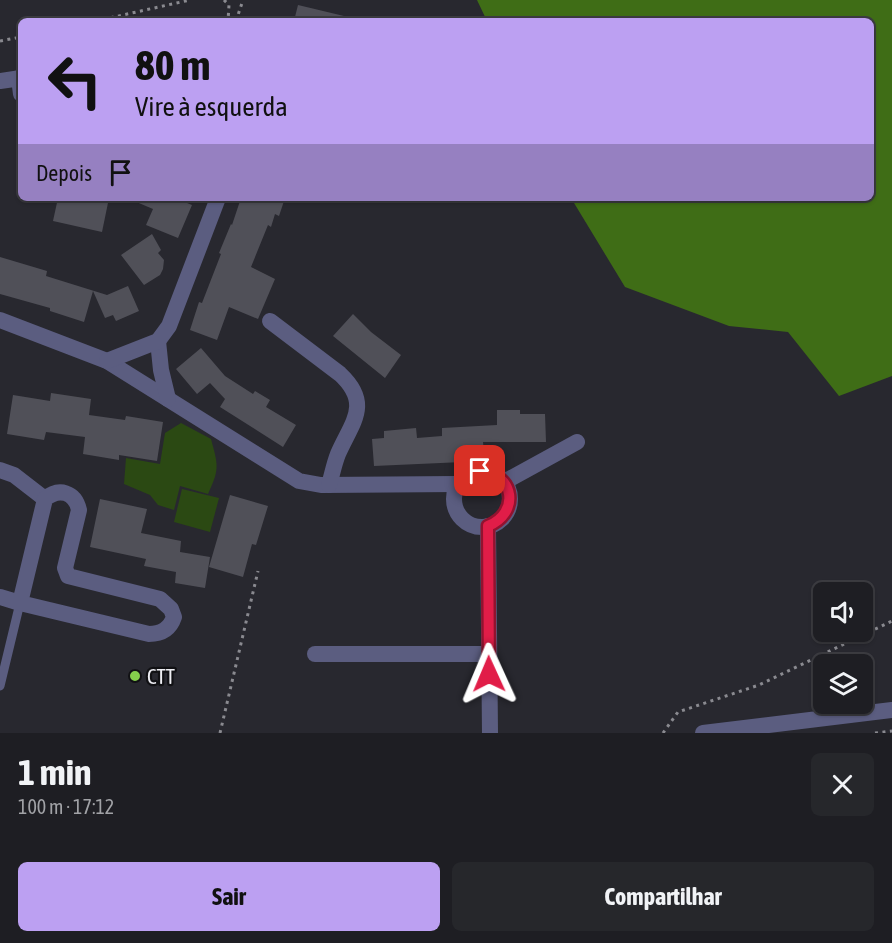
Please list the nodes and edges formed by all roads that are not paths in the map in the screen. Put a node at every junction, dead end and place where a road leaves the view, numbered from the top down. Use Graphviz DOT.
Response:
graph roads {
  1 [pos="0,81"];
  2 [pos="18,83"];
  3 [pos="217,201"];
  4 [pos="0,320"];
  5 [pos="270,321"];
  6 [pos="158,341"];
  7 [pos="107,361"];
  8 [pos="168,399"];
  9 [pos="577,442"];
  10 [pos="0,470"];
  11 [pos="504,482"];
  12 [pos="458,484"];
  13 [pos="329,485"];
  14 [pos="45,500"];
  15 [pos="488,526"];
  16 [pos="0,597"];
  17 [pos="20,603"];
  18 [pos="315,654"];
  19 [pos="489,654"];
  20 [pos="0,686"];
  21 [pos="892,710"];
  22 [pos="490,733"];
  23 [pos="703,733"];
  1 -- 2 [label="street"];
  3 -- 6 [label="street"];
  4 -- 7 [label="street"];
  5 -- 13 [label="street"];
  6 -- 7 [label="street"];
  6 -- 8 [label="street"];
  7 -- 8 [label="street"];
  8 -- 13 [label="street"];
  9 -- 11 [label="street"];
  10 -- 14 [label="street"];
  11 -- 12 [label="street"];
  11 -- 15 [label="street"];
  12 -- 13 [label="street"];
  12 -- 15 [label="street"];
  14 -- 17 [label="street"];
  14 -- 17 [label="street"];
  15 -- 19 [label="street"];
  16 -- 17 [label="street"];
  17 -- 20 [label="lane"];
  18 -- 19 [label="street"];
  19 -- 22 [label="street"];
  21 -- 23 [label="street"];
}
